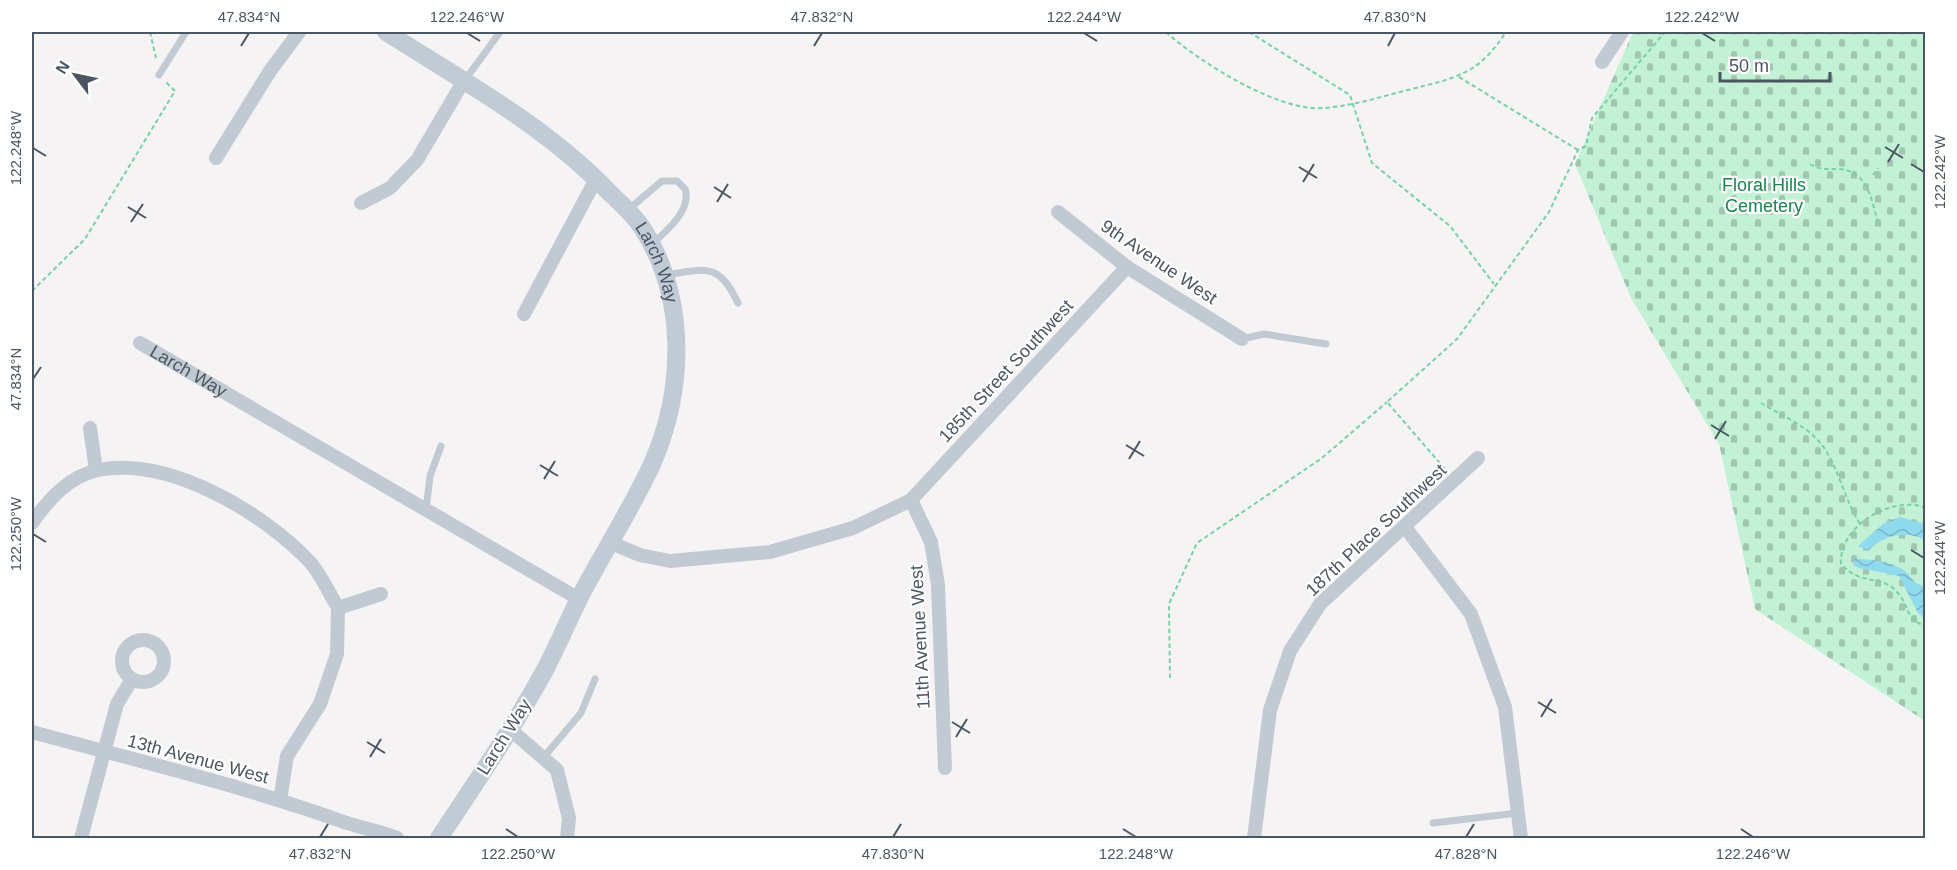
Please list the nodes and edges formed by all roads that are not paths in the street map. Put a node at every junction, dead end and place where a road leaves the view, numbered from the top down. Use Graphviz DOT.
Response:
graph roads {
  1 [pos="186,32"];
  2 [pos="299,32"];
  3 [pos="386,32"];
  4 [pos="500,32"];
  5 [pos="1622,32"];
  6 [pos="1602,62"];
  7 [pos="159,75"];
  8 [pos="463,82"];
  9 [pos="216,159"];
  10 [pos="596,179"];
  11 [pos="361,203"];
  12 [pos="627,211"];
  13 [pos="1058,212"];
  14 [pos="651,244"];
  15 [pos="1128,267"];
  16 [pos="664,275"];
  17 [pos="738,303"];
  18 [pos="524,314"];
  19 [pos="1242,339"];
  20 [pos="140,343"];
  21 [pos="1326,344"];
  22 [pos="90,428"];
  23 [pos="441,446"];
  24 [pos="1478,458"];
  25 [pos="96,470"];
  26 [pos="912,500"];
  27 [pos="426,510"];
  28 [pos="32,523"];
  29 [pos="1405,527"];
  30 [pos="609,542"];
  31 [pos="381,594"];
  32 [pos="579,599"];
  33 [pos="338,608"];
  34 [pos="132,679"];
  35 [pos="595,679"];
  36 [pos="511,730"];
  37 [pos="32,732"];
  38 [pos="103,751"];
  39 [pos="543,758"];
  40 [pos="945,768"];
  41 [pos="280,800"];
  42 [pos="1518,813"];
  43 [pos="1433,823"];
  44 [pos="354,826"];
  45 [pos="81,838"];
  46 [pos="366,838"];
  47 [pos="397,838"];
  48 [pos="439,838"];
  49 [pos="567,838"];
  50 [pos="1254,838"];
  51 [pos="1521,838"];
  1 -- 7 [label="lane"];
  2 -- 9 [label="street"];
  3 -- 8 [label="main road, Larch Way"];
  4 -- 8 [label="lane"];
  5 -- 6 [label="street"];
  8 -- 10 [label="main road, Larch Way"];
  8 -- 11 [label="street"];
  10 -- 12 [label="main road, Larch Way"];
  10 -- 18 [label="street"];
  12 -- 14 [label="main road, Larch Way"];
  12 -- 14 [label="lane"];
  13 -- 15 [label="street, 9th Avenue West"];
  14 -- 16 [label="main road, Larch Way"];
  15 -- 19 [label="street, 9th Avenue West"];
  15 -- 26 [label="street, 185th Street Southwest"];
  16 -- 17 [label="lane"];
  16 -- 30 [label="main road, Larch Way"];
  19 -- 21 [label="lane"];
  20 -- 27 [label="street, Larch Way"];
  22 -- 25 [label="street"];
  23 -- 27 [label="lane"];
  24 -- 29 [label="street, 187th Place Southwest"];
  25 -- 28 [label="street"];
  25 -- 33 [label="street"];
  26 -- 30 [label="street"];
  26 -- 40 [label="street, 11th Avenue West"];
  27 -- 32 [label="street, Larch Way"];
  29 -- 42 [label="street"];
  29 -- 50 [label="street, 187th Place Southwest"];
  30 -- 32 [label="main road, Larch Way"];
  31 -- 33 [label="street"];
  32 -- 36 [label="main road, Larch Way"];
  33 -- 41 [label="street"];
  34 -- 38 [label="street"];
  35 -- 39 [label="lane"];
  36 -- 39 [label="street"];
  36 -- 48 [label="main road, Larch Way"];
  37 -- 38 [label="street, 13th Avenue West"];
  38 -- 41 [label="street, 13th Avenue West"];
  38 -- 45 [label="street"];
  39 -- 49 [label="street"];
  41 -- 44 [label="street, 13th Avenue West"];
  42 -- 43 [label="lane"];
  42 -- 51 [label="street"];
  44 -- 46 [label="street, 13th Avenue West"];
  44 -- 47 [label="street, 13th Avenue West"];
}
